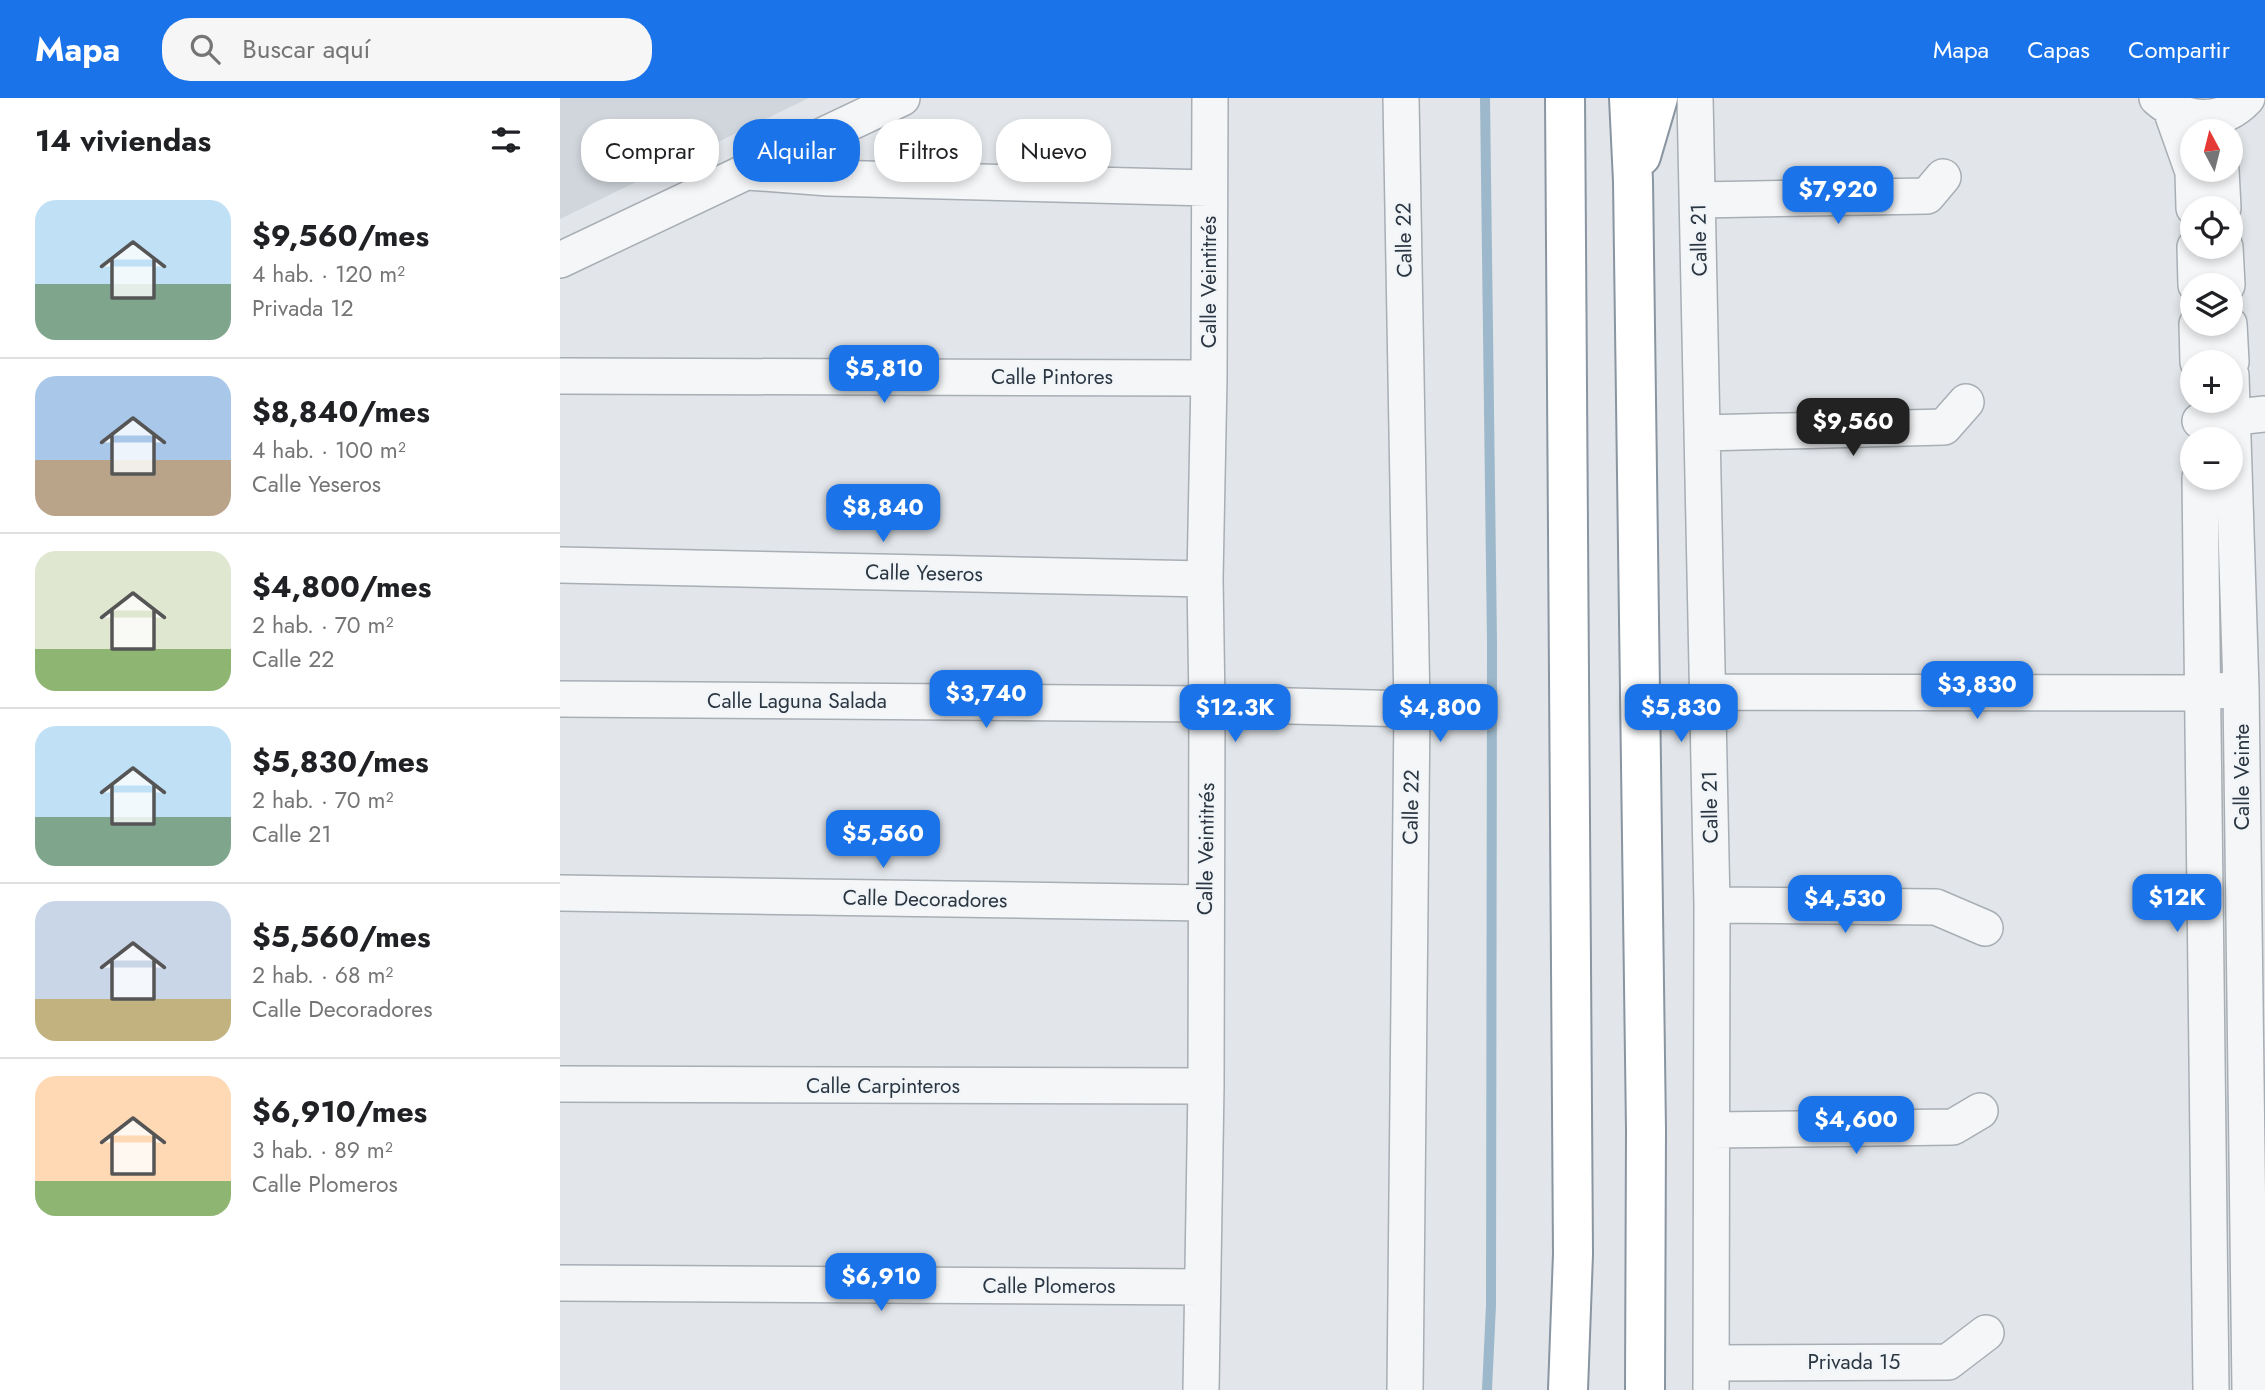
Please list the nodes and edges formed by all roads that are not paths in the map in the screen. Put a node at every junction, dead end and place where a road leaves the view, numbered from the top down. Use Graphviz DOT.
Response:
graph roads {
  1 [pos="902,98"];
  2 [pos="1210,98"];
  3 [pos="1401,98"];
  4 [pos="1565,98"];
  5 [pos="1629,98"];
  6 [pos="1658,98"];
  7 [pos="1695,98"];
  8 [pos="2164,104"];
  9 [pos="2231,114"];
  10 [pos="858,119"];
  11 [pos="1943,177"];
  12 [pos="860,178"];
  13 [pos="733,179"];
  14 [pos="1633,181"];
  15 [pos="1209,188"];
  16 [pos="2194,196"];
  17 [pos="1699,200"];
  18 [pos="560,260"];
  19 [pos="560,376"];
  20 [pos="1209,378"];
  21 [pos="1966,402"];
  22 [pos="2219,419"];
  23 [pos="1703,433"];
  24 [pos="2200,490"];
  25 [pos="560,565"];
  26 [pos="1205,579"];
  27 [pos="2253,686"];
  28 [pos="1709,692"];
  29 [pos="2203,693"];
  30 [pos="560,699"];
  31 [pos="1207,704"];
  32 [pos="1412,709"];
  33 [pos="560,893"];
  34 [pos="1205,903"];
  35 [pos="1712,905"];
  36 [pos="1985,928"];
  37 [pos="2254,962"];
  38 [pos="2205,965"];
  39 [pos="560,1084"];
  40 [pos="1206,1086"];
  41 [pos="1980,1111"];
  42 [pos="1712,1130"];
  43 [pos="2257,1237"];
  44 [pos="2208,1243"];
  45 [pos="560,1283"];
  46 [pos="1202,1287"];
  47 [pos="1986,1333"];
  48 [pos="1712,1376"];
  49 [pos="1201,1390"];
  50 [pos="1405,1390"];
  51 [pos="1568,1390"];
  52 [pos="1645,1390"];
  53 [pos="2211,1390"];
  54 [pos="2250,1390"];
  1 -- 10 [label="street"];
  2 -- 15 [label="street, Calle Veintitrés"];
  3 -- 32 [label="street, Calle 22"];
  4 -- 51 [label="highway"];
  5 -- 14 [label="highway"];
  6 -- 14 [label="highway"];
  7 -- 17 [label="street, Calle 21"];
  8 -- 9 [label="street"];
  8 -- 16 [label="street"];
  11 -- 17 [label="street"];
  12 -- 15 [label="street"];
  13 -- 18 [label="street"];
  14 -- 52 [label="highway"];
  15 -- 20 [label="street, Calle Veintitrés"];
  17 -- 23 [label="street, Calle 21"];
  19 -- 20 [label="street, Calle Pintores"];
  20 -- 26 [label="street, Calle Veintitrés"];
  21 -- 23 [label="street"];
  22 -- 27 [label="street, Calle Veinte"];
  23 -- 28 [label="street, Calle 21"];
  24 -- 29 [label="street, Calle Veinte"];
  25 -- 26 [label="street, Calle Yeseros"];
  26 -- 31 [label="street, Calle Veintitrés"];
  27 -- 29 [label="street"];
  27 -- 37 [label="street, Calle Veinte"];
  28 -- 29 [label="street"];
  28 -- 35 [label="street, Calle 21"];
  29 -- 38 [label="street, Calle Veinte"];
  30 -- 31 [label="street, Calle Laguna Salada"];
  31 -- 32 [label="street, Calle Laguna Salada"];
  31 -- 34 [label="street, Calle Veintitrés"];
  32 -- 50 [label="street, Calle 22"];
  33 -- 34 [label="street, Calle Decoradores"];
  34 -- 40 [label="street, Calle Veintitrés"];
  35 -- 36 [label="street"];
  35 -- 42 [label="street, Calle 21"];
  37 -- 38 [label="street"];
  37 -- 43 [label="street, Calle Veinte"];
  38 -- 44 [label="street, Calle Veinte"];
  39 -- 40 [label="street, Calle Carpinteros"];
  40 -- 46 [label="street, Calle Veintitrés"];
  41 -- 42 [label="street"];
  42 -- 48 [label="street, Calle 21"];
  43 -- 44 [label="street"];
  43 -- 54 [label="street, Calle Veinte"];
  44 -- 53 [label="street, Calle Veinte"];
  45 -- 46 [label="street, Calle Plomeros"];
  46 -- 49 [label="street, Calle Veintitrés"];
  47 -- 48 [label="street, Privada 15"];
}
